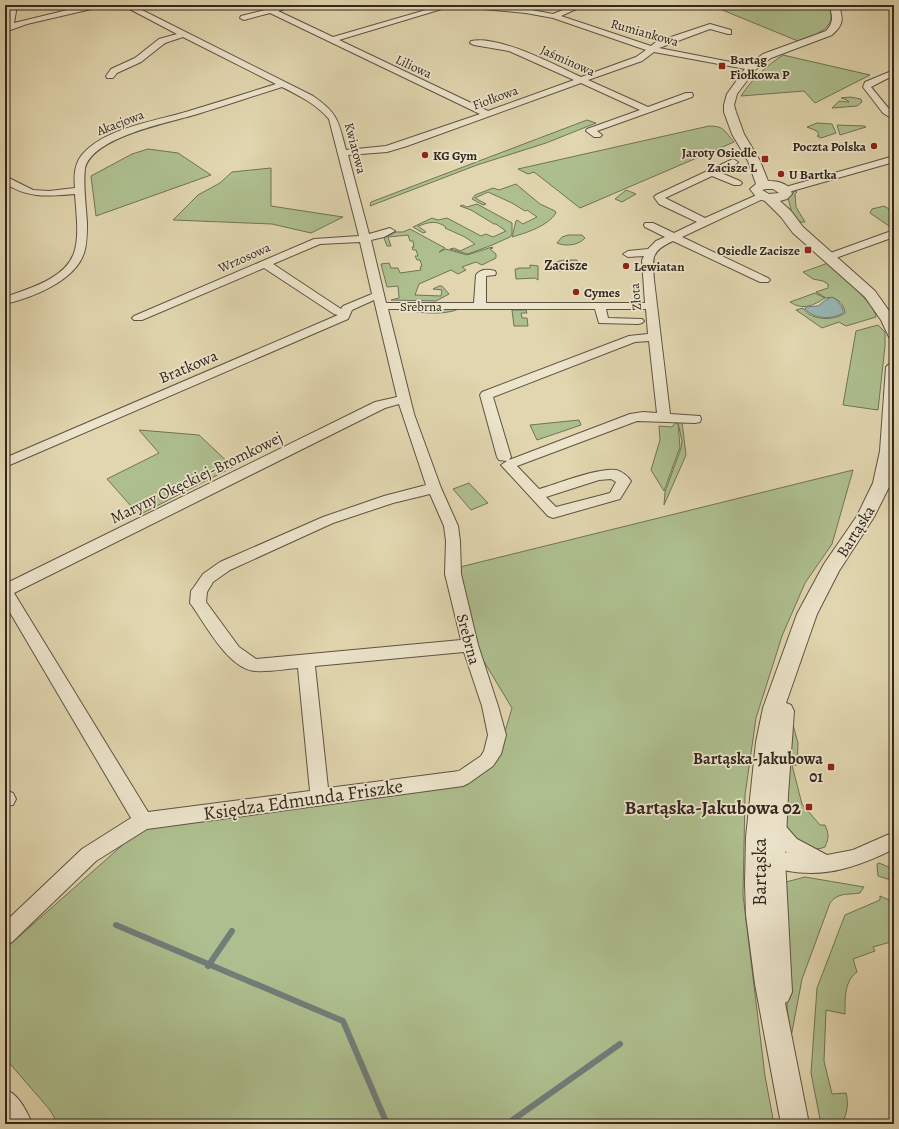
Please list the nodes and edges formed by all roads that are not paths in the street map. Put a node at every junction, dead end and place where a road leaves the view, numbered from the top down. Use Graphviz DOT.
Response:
graph roads {
  1 [pos="13,5"];
  2 [pos="97,5"];
  3 [pos="126,5"];
  4 [pos="294,5"];
  5 [pos="451,5"];
  6 [pos="462,5"];
  7 [pos="581,5"];
  8 [pos="834,5"];
  9 [pos="271,11"];
  10 [pos="554,16"];
  11 [pos="244,18"];
  12 [pos="8,28"];
  13 [pos="728,32"];
  14 [pos="183,34"];
  15 [pos="332,40"];
  16 [pos="474,43"];
  17 [pos="651,50"];
  18 [pos="751,68"];
  19 [pos="894,72"];
  20 [pos="110,76"];
  21 [pos="581,80"];
  22 [pos="281,84"];
  23 [pos="689,95"];
  24 [pos="648,110"];
  25 [pos="486,113"];
  26 [pos="894,117"];
  27 [pos="597,135"];
  28 [pos="343,153"];
  29 [pos="894,159"];
  30 [pos="733,162"];
  31 [pos="711,172"];
  32 [pos="5,179"];
  33 [pos="737,183"];
  34 [pos="80,191"];
  35 [pos="773,192"];
  36 [pos="705,222"];
  37 [pos="649,225"];
  38 [pos="390,231"];
  39 [pos="894,233"];
  40 [pos="673,236"];
  41 [pos="365,239"];
  42 [pos="651,252"];
  43 [pos="628,254"];
  44 [pos="829,257"];
  45 [pos="265,264"];
  46 [pos="491,272"];
  47 [pos="764,280"];
  48 [pos="5,301"];
  49 [pos="380,301"];
  50 [pos="480,305"];
  51 [pos="600,306"];
  52 [pos="650,306"];
  53 [pos="343,310"];
  54 [pos="138,318"];
  55 [pos="638,320"];
  56 [pos="894,334"];
  57 [pos="654,337"];
  58 [pos="894,367"];
  59 [pos="404,399"];
  60 [pos="664,417"];
  61 [pos="695,419"];
  62 [pos="5,456"];
  63 [pos="504,456"];
  64 [pos="5,464"];
  65 [pos="434,488"];
  66 [pos="536,495"];
  67 [pos="5,591"];
  68 [pos="470,645"];
  69 [pos="306,661"];
  70 [pos="782,686"];
  71 [pos="463,778"];
  72 [pos="320,798"];
  73 [pos="143,820"];
  74 [pos="774,827"];
  75 [pos="894,840"];
  76 [pos="765,857"];
  77 [pos="824,864"];
  78 [pos="5,935"];
  79 [pos="5,1100"];
  80 [pos="20,1124"];
  81 [pos="795,1124"];
  1 -- 12 [label="street"];
  2 -- 12 [label="street"];
  3 -- 14 [label="street, Kwiatowa"];
  4 -- 9 [label="street"];
  5 -- 15 [label="street"];
  6 -- 10 [label="street, Rumiankowa"];
  7 -- 10 [label="street"];
  8 -- 18 [label="street"];
  9 -- 11 [label="street"];
  9 -- 15 [label="street, Liliowa"];
  10 -- 17 [label="street, Rumiankowa"];
  13 -- 17 [label="street, Fiołkowa"];
  14 -- 20 [label="street"];
  14 -- 22 [label="street, Kwiatowa"];
  15 -- 25 [label="street, Liliowa"];
  16 -- 21 [label="street, Jaśminowa"];
  17 -- 18 [label="street, Rumiankowa"];
  17 -- 21 [label="street, Fiołkowa"];
  18 -- 35 [label="street"];
  19 -- 26 [label="street"];
  21 -- 24 [label="street, Jaśminowa"];
  21 -- 25 [label="street, Fiołkowa"];
  22 -- 28 [label="street, Kwiatowa"];
  22 -- 34 [label="street, Akacjowa"];
  23 -- 24 [label="street"];
  24 -- 27 [label="street"];
  25 -- 28 [label="street, Fiołkowa"];
  28 -- 41 [label="street, Kwiatowa"];
  29 -- 35 [label="street"];
  30 -- 31 [label="street"];
  31 -- 33 [label="street"];
  31 -- 36 [label="street"];
  32 -- 34 [label="street"];
  34 -- 48 [label="street, Akacjowa"];
  35 -- 36 [label="street"];
  35 -- 44 [label="street"];
  36 -- 40 [label="street"];
  37 -- 40 [label="street"];
  38 -- 41 [label="street, Wrzosowa"];
  39 -- 44 [label="street"];
  40 -- 42 [label="street"];
  40 -- 47 [label="street"];
  41 -- 45 [label="street, Wrzosowa"];
  41 -- 49 [label="street, Kwiatowa"];
  42 -- 43 [label="street"];
  42 -- 52 [label="street, Złota"];
  44 -- 56 [label="street"];
  45 -- 53 [label="street"];
  45 -- 54 [label="street, Wrzosowa"];
  46 -- 50 [label="street"];
  49 -- 50 [label="street, Srebrna"];
  49 -- 53 [label="street, Bratkowa"];
  49 -- 59 [label="street, Srebrna"];
  50 -- 51 [label="street, Srebrna"];
  51 -- 52 [label="street, Srebrna"];
  51 -- 55 [label="street"];
  52 -- 57 [label="street, Złota"];
  53 -- 62 [label="street"];
  53 -- 64 [label="street, Bratkowa"];
  57 -- 60 [label="street, Złota"];
  57 -- 63 [label="street"];
  58 -- 70 [label="street, Bartąska"];
  59 -- 65 [label="street, Srebrna"];
  59 -- 67 [label="street, Maryny Okęckiej-Bromkowej"];
  60 -- 61 [label="street"];
  60 -- 66 [label="street"];
  65 -- 68 [label="street, Srebrna"];
  65 -- 69 [label="street"];
  66 -- 66 [label="street"];
  67 -- 73 [label="street"];
  68 -- 69 [label="street"];
  68 -- 71 [label="street, Srebrna"];
  69 -- 72 [label="street"];
  70 -- 74 [label="street, Bartąska"];
  70 -- 76 [label="street, Bartąska"];
  71 -- 72 [label="street, Księdza Edmunda Friszke"];
  72 -- 73 [label="street, Księdza Edmunda Friszke"];
  73 -- 78 [label="street, Księdza Edmunda Friszke"];
  74 -- 76 [label="street, Bartąska"];
  74 -- 77 [label="street"];
  75 -- 77 [label="street"];
  76 -- 77 [label="street"];
  76 -- 81 [label="street, Bartąska"];
  79 -- 80 [label="street"];
}
